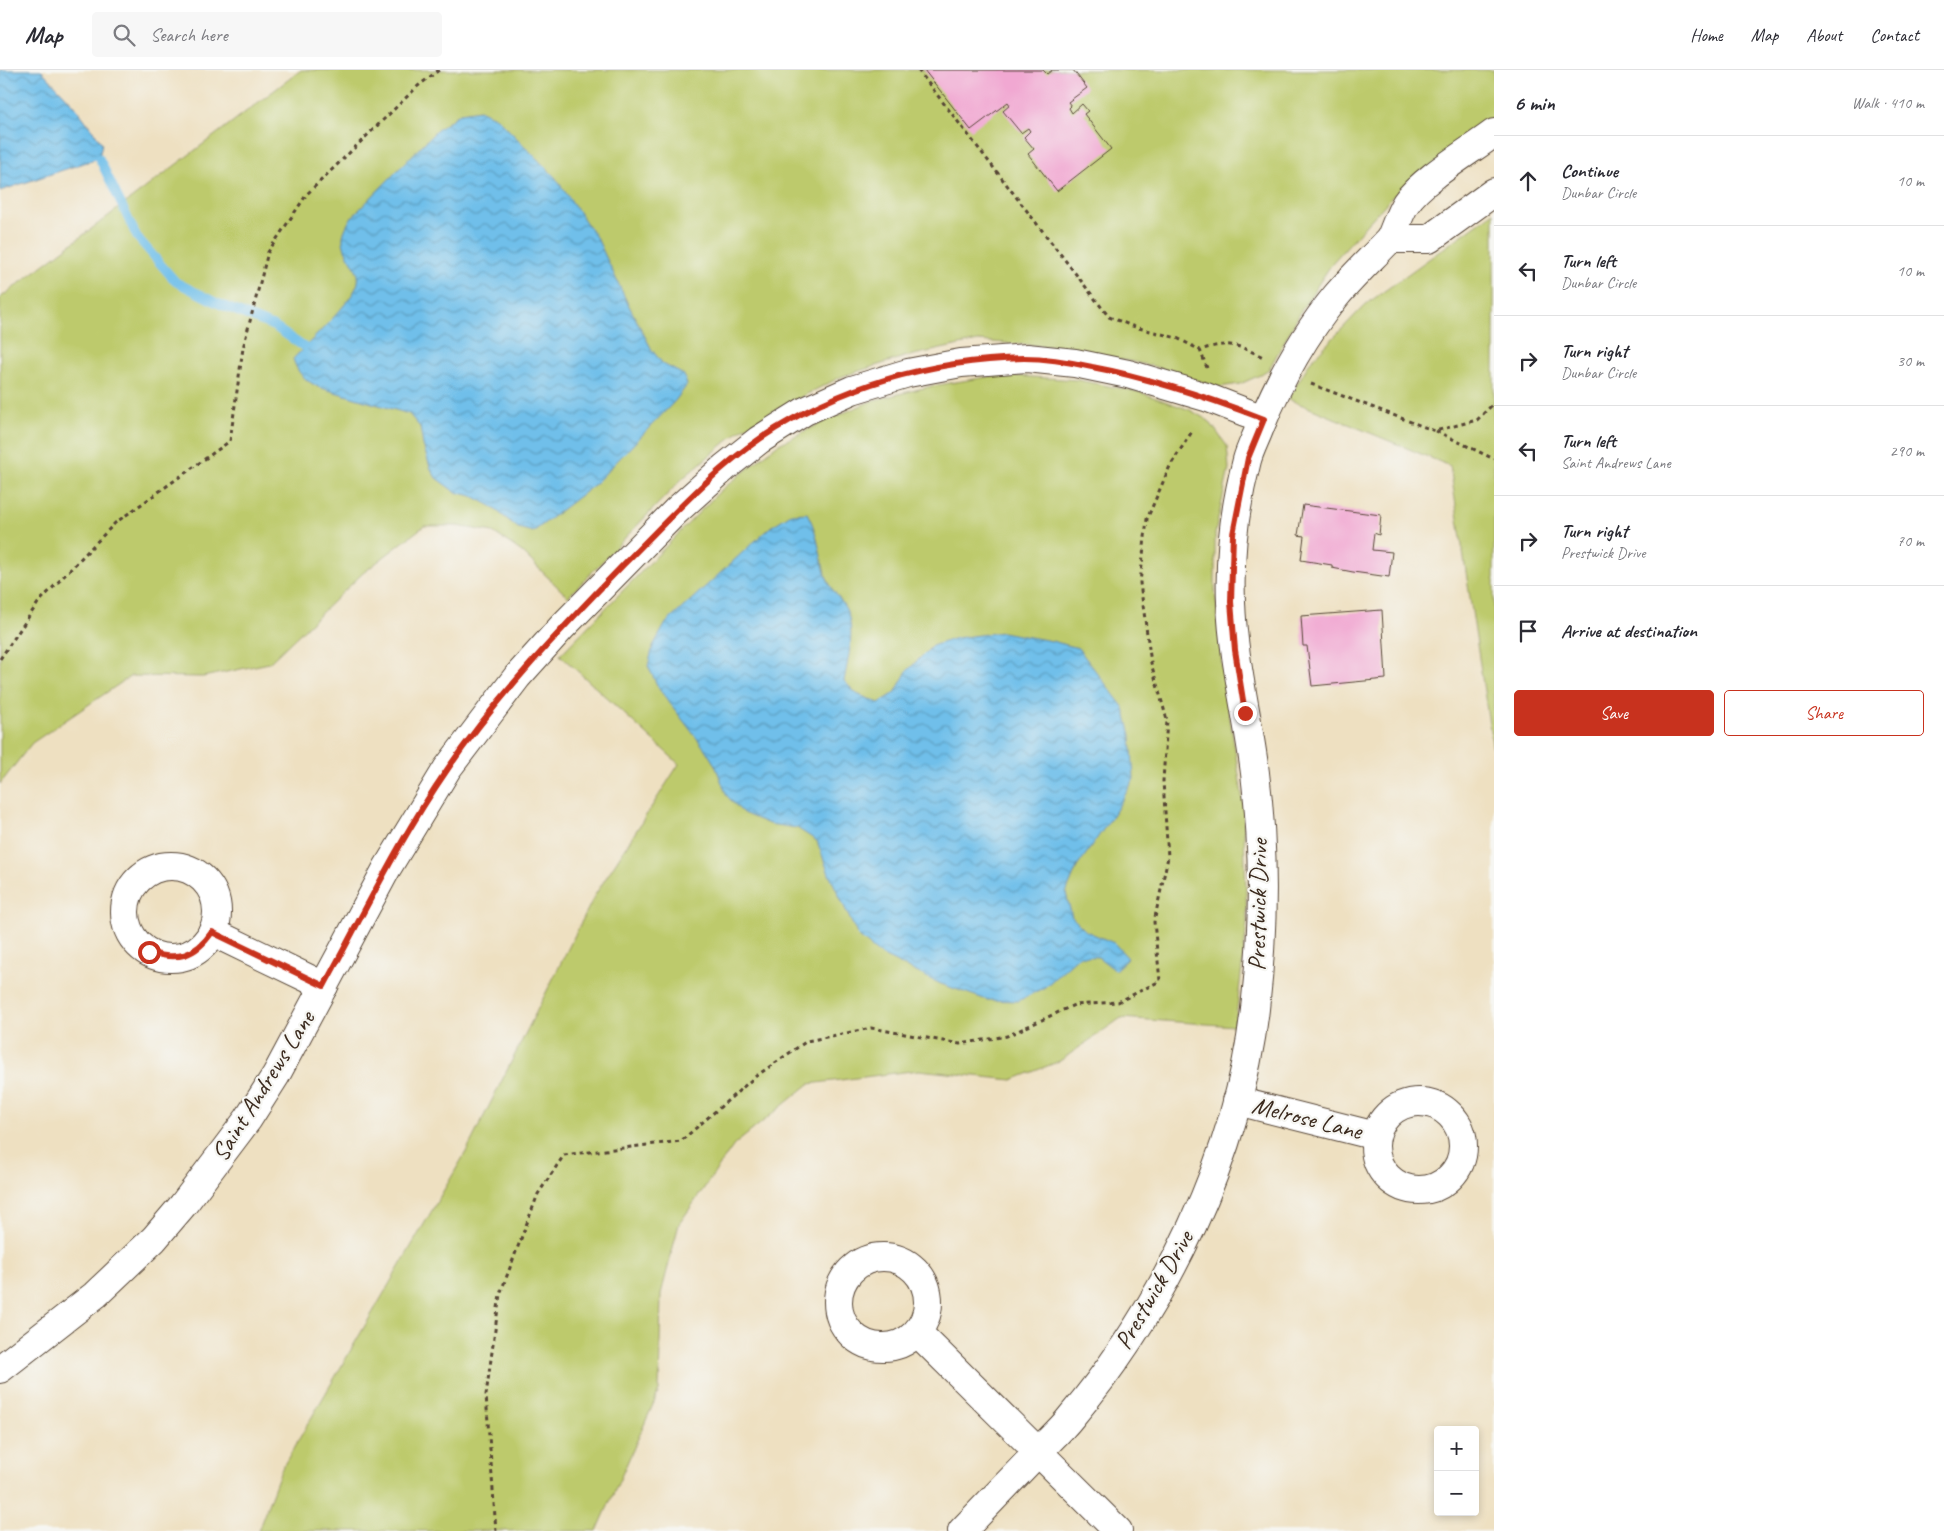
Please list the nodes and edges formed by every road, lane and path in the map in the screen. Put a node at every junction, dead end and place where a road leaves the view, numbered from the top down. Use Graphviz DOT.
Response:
graph roads {
  1 [pos="440,70"];
  2 [pos="918,70"];
  3 [pos="1494,133"];
  4 [pos="1494,192"];
  5 [pos="1390,239"];
  6 [pos="1200,350"];
  7 [pos="1265,358"];
  8 [pos="1209,374"];
  9 [pos="1310,384"];
  10 [pos="1494,404"];
  11 [pos="1264,419"];
  12 [pos="1193,430"];
  13 [pos="1435,431"];
  14 [pos="1494,459"];
  15 [pos="0,659"];
  16 [pos="212,932"];
  17 [pos="324,986"];
  18 [pos="1237,1101"];
  19 [pos="1376,1136"];
  20 [pos="916,1332"];
  21 [pos="0,1369"];
  22 [pos="1038,1453"];
  23 [pos="496,1531"];
  24 [pos="962,1531"];
  25 [pos="1118,1531"];
  1 -- 15 [label="path"];
  2 -- 6 [label="path"];
  3 -- 5 [label="street, Prestwick Drive"];
  4 -- 5 [label="street"];
  5 -- 11 [label="street, Prestwick Drive"];
  6 -- 7 [label="path"];
  6 -- 8 [label="path"];
  9 -- 13 [label="path"];
  10 -- 13 [label="path"];
  11 -- 17 [label="street, Saint Andrews Lane"];
  11 -- 18 [label="street, Prestwick Drive"];
  12 -- 23 [label="path"];
  13 -- 14 [label="path"];
  16 -- 17 [label="street"];
  17 -- 21 [label="street, Saint Andrews Lane"];
  18 -- 19 [label="street, Melrose Lane"];
  18 -- 22 [label="street, Prestwick Drive"];
  20 -- 22 [label="street"];
  22 -- 24 [label="street, Prestwick Drive"];
  22 -- 25 [label="street"];
}
